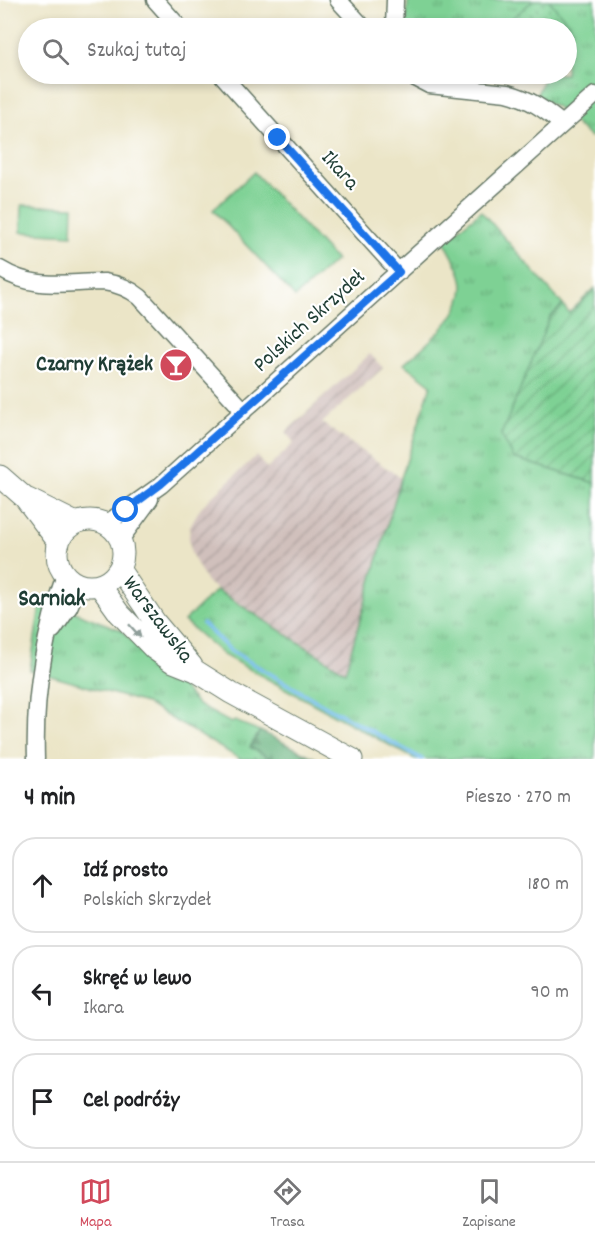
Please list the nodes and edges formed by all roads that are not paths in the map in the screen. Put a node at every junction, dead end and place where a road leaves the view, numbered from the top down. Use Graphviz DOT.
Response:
graph roads {
  1 [pos="155,0"];
  2 [pos="338,0"];
  3 [pos="396,0"];
  4 [pos="171,18"];
  5 [pos="355,18"];
  6 [pos="395,18"];
  7 [pos="230,84"];
  8 [pos="427,84"];
  9 [pos="595,95"];
  10 [pos="562,124"];
  11 [pos="0,269"];
  12 [pos="399,272"];
  13 [pos="244,411"];
  14 [pos="0,476"];
  15 [pos="24,497"];
  16 [pos="76,524"];
  17 [pos="113,532"];
  18 [pos="59,543"];
  19 [pos="119,569"];
  20 [pos="81,581"];
  21 [pos="196,671"];
  22 [pos="36,759"];
  23 [pos="352,759"];
  1 -- 4 [label="street"];
  2 -- 5 [label="street"];
  3 -- 6 [label="street"];
  7 -- 12 [label="street, Ikara"];
  8 -- 10 [label="street"];
  9 -- 10 [label="street, Polskich Skrzydeł"];
  10 -- 12 [label="street, Polskich Skrzydeł"];
  11 -- 13 [label="street"];
  12 -- 13 [label="street, Polskich Skrzydeł"];
  13 -- 17 [label="street, Polskich Skrzydeł"];
  14 -- 15 [label="main road"];
  15 -- 16 [label="main road"];
  15 -- 18 [label="main road"];
  16 -- 17 [label="main road"];
  16 -- 18 [label="main road"];
  17 -- 19 [label="main road"];
  18 -- 20 [label="main road"];
  19 -- 20 [label="main road"];
  19 -- 21 [label="main road, Warszawska"];
  20 -- 21 [label="main road, Warszawska, one-way"];
  20 -- 22 [label="street"];
  21 -- 23 [label="main road, Warszawska"];
}
